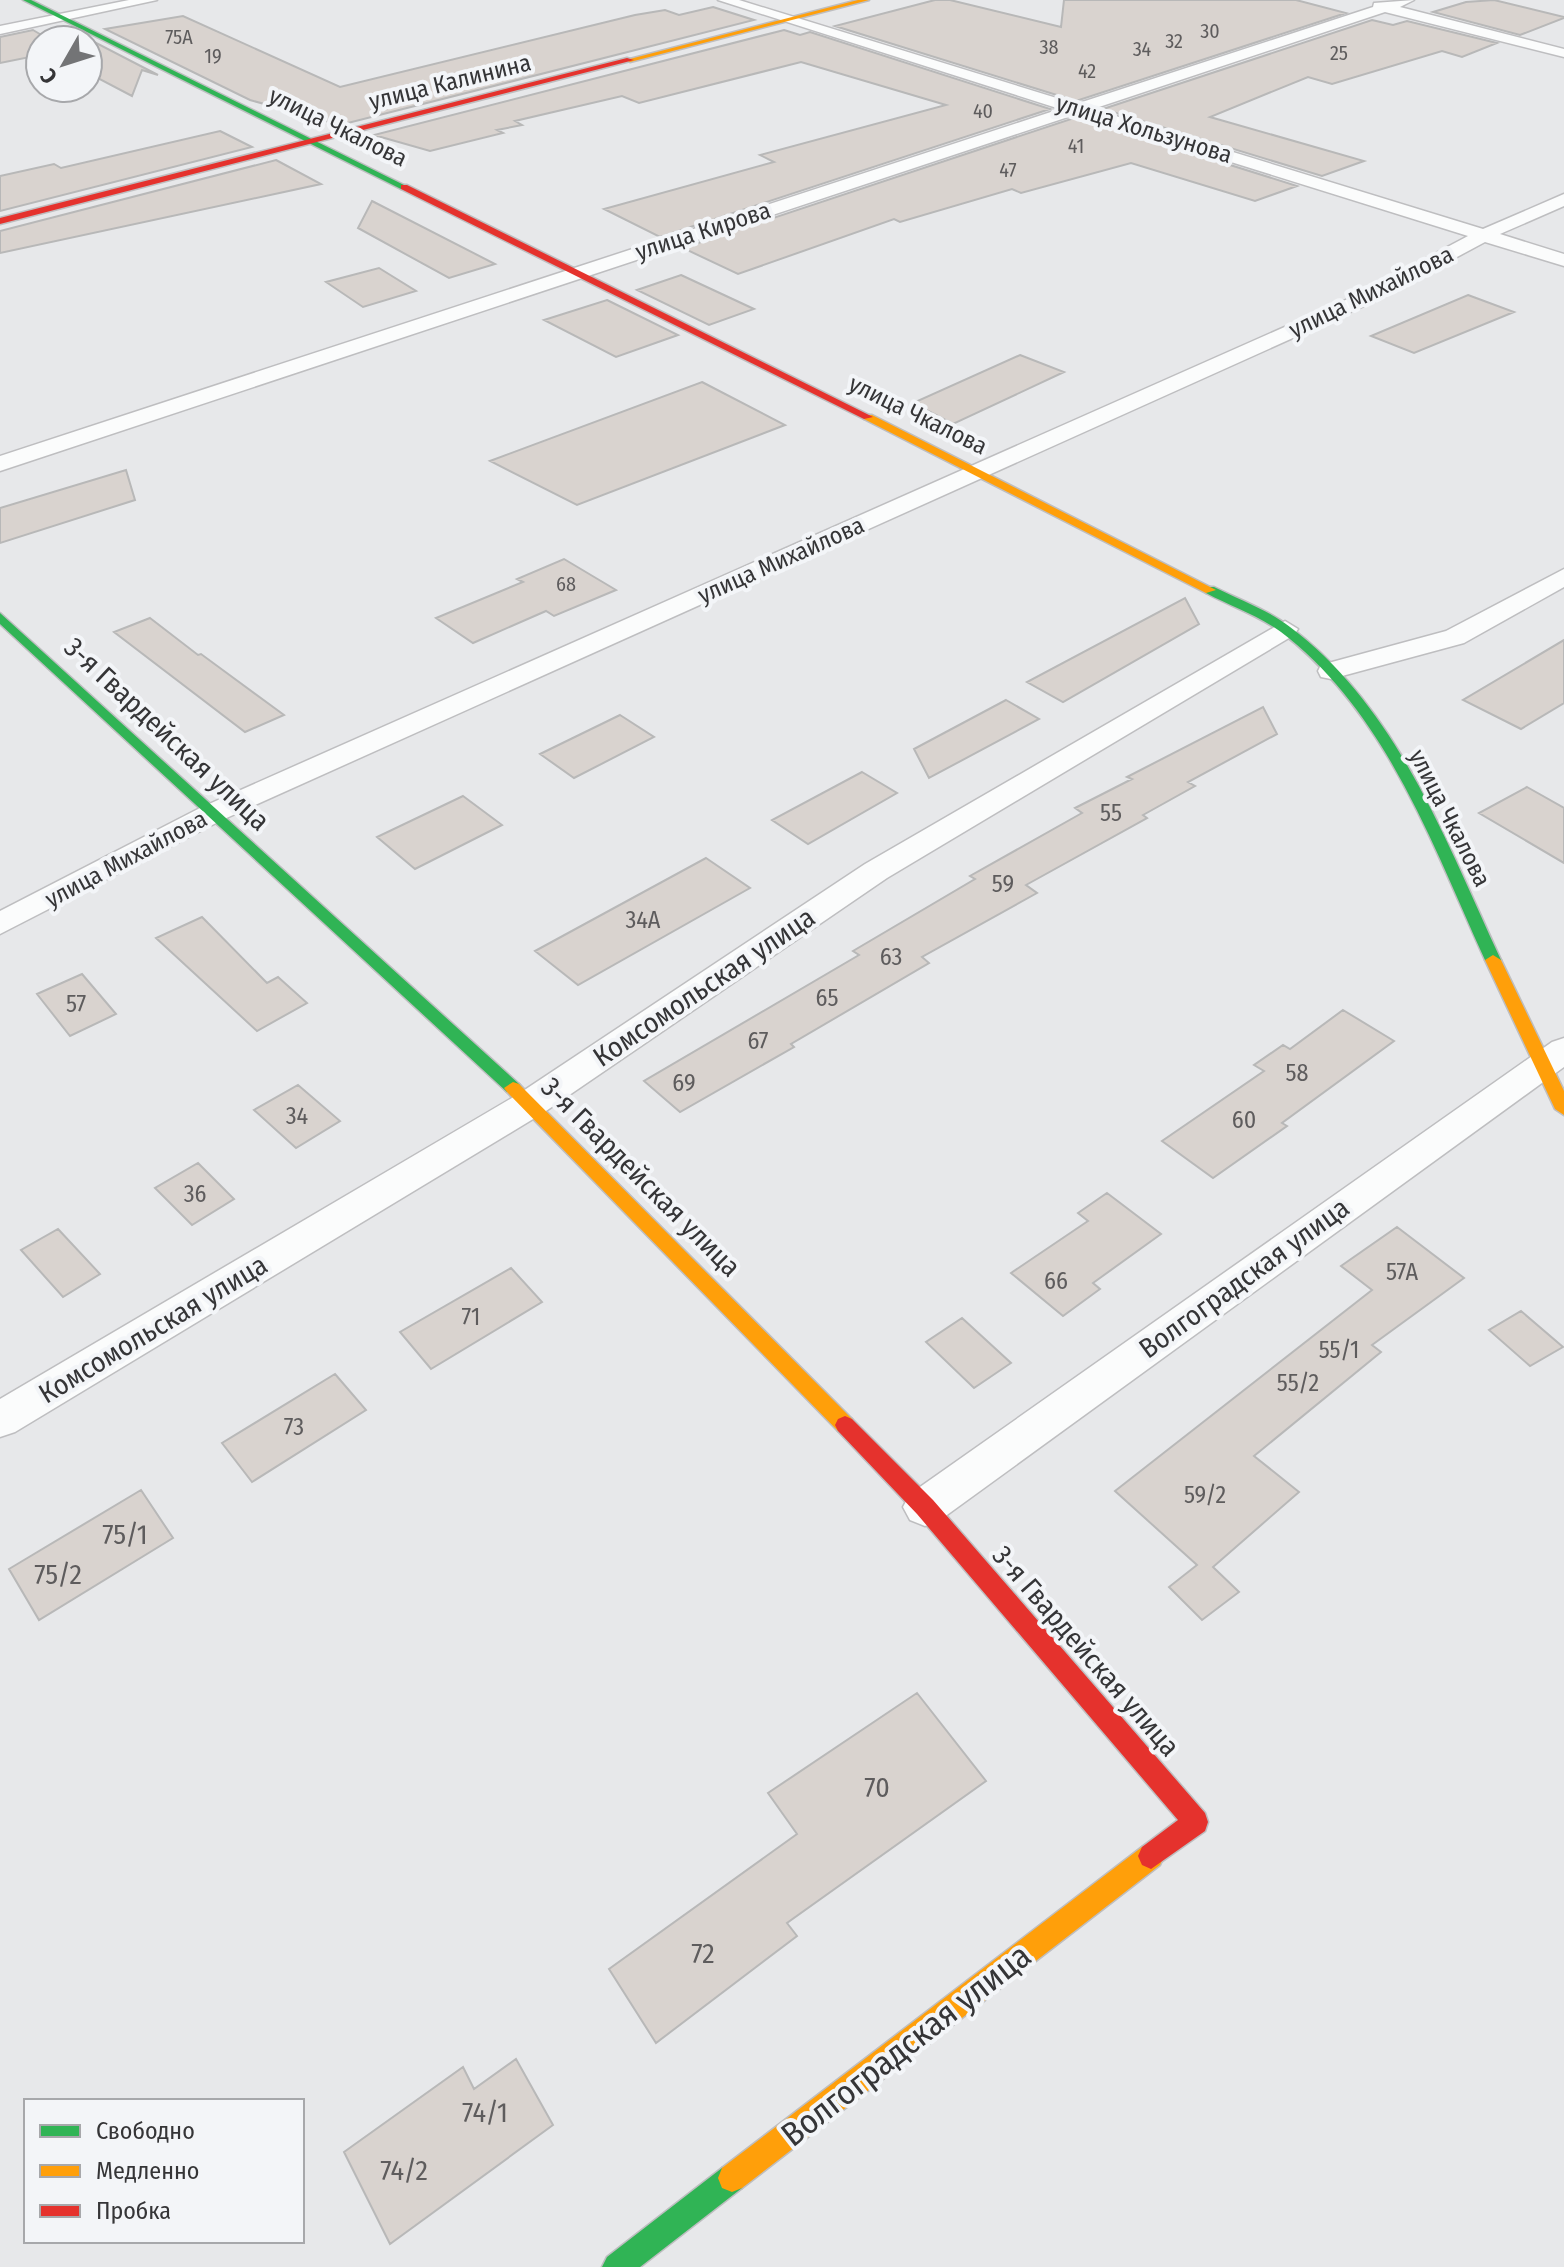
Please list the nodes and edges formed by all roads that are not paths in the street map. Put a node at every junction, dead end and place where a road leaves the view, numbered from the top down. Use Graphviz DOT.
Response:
graph roads {
  1 [pos="26,0"];
  2 [pos="150,0"];
  3 [pos="725,0"];
  4 [pos="866,0"];
  5 [pos="1353,0"];
  6 [pos="1407,0"];
  7 [pos="1386,8"];
  8 [pos="63,17"];
  9 [pos="788,20"];
  10 [pos="0,30"];
  11 [pos="1564,53"];
  12 [pos="1077,108"];
  13 [pos="315,142"];
  14 [pos="1564,199"];
  15 [pos="0,221"];
  16 [pos="1484,235"];
  17 [pos="1564,260"];
  18 [pos="576,273"];
  19 [pos="0,464"];
  20 [pos="980,472"];
  21 [pos="1564,577"];
  22 [pos="0,617"];
  23 [pos="1285,629"];
  24 [pos="1331,671"];
  25 [pos="211,814"];
  26 [pos="0,924"];
  27 [pos="1553,1057"];
  28 [pos="530,1104"];
  29 [pos="1564,1109"];
  30 [pos="0,1420"];
  31 [pos="925,1507"];
  32 [pos="1196,1822"];
  33 [pos="617,2267"];
  1 -- 8 [label="street, улица Чкалова"];
  2 -- 8 [label="street"];
  3 -- 9 [label="street, улица Хользунова"];
  4 -- 9 [label="street, улица Калинина"];
  5 -- 7 [label="street"];
  6 -- 7 [label="street, улица Кирова"];
  7 -- 11 [label="street"];
  7 -- 12 [label="street, улица Кирова"];
  8 -- 10 [label="street"];
  8 -- 13 [label="street, улица Чкалова"];
  9 -- 12 [label="street, улица Хользунова"];
  9 -- 13 [label="street, улица Калинина"];
  12 -- 16 [label="street, улица Хользунова"];
  12 -- 18 [label="street, улица Кирова"];
  13 -- 15 [label="street, улица Калинина"];
  13 -- 18 [label="street, улица Чкалова"];
  14 -- 16 [label="street, улица Михайлова"];
  16 -- 17 [label="street, улица Хользунова"];
  16 -- 20 [label="street, улица Михайлова"];
  18 -- 19 [label="street, улица Кирова"];
  18 -- 20 [label="street, улица Чкалова"];
  20 -- 23 [label="street, улица Чкалова"];
  20 -- 25 [label="street, улица Михайлова"];
  21 -- 24 [label="street"];
  22 -- 25 [label="street, 3-я Гвардейская улица"];
  23 -- 24 [label="street, улица Чкалова"];
  23 -- 28 [label="street, Комсомольская улица"];
  24 -- 27 [label="street, улица Чкалова"];
  25 -- 26 [label="street, улица Михайлова"];
  25 -- 28 [label="street, 3-я Гвардейская улица"];
  27 -- 29 [label="street, улица Чкалова"];
  27 -- 31 [label="street, Волгоградская улица"];
  28 -- 30 [label="street, Комсомольская улица"];
  28 -- 31 [label="street, 3-я Гвардейская улица"];
  31 -- 32 [label="street, 3-я Гвардейская улица"];
  32 -- 33 [label="street, Волгоградская улица"];
}
